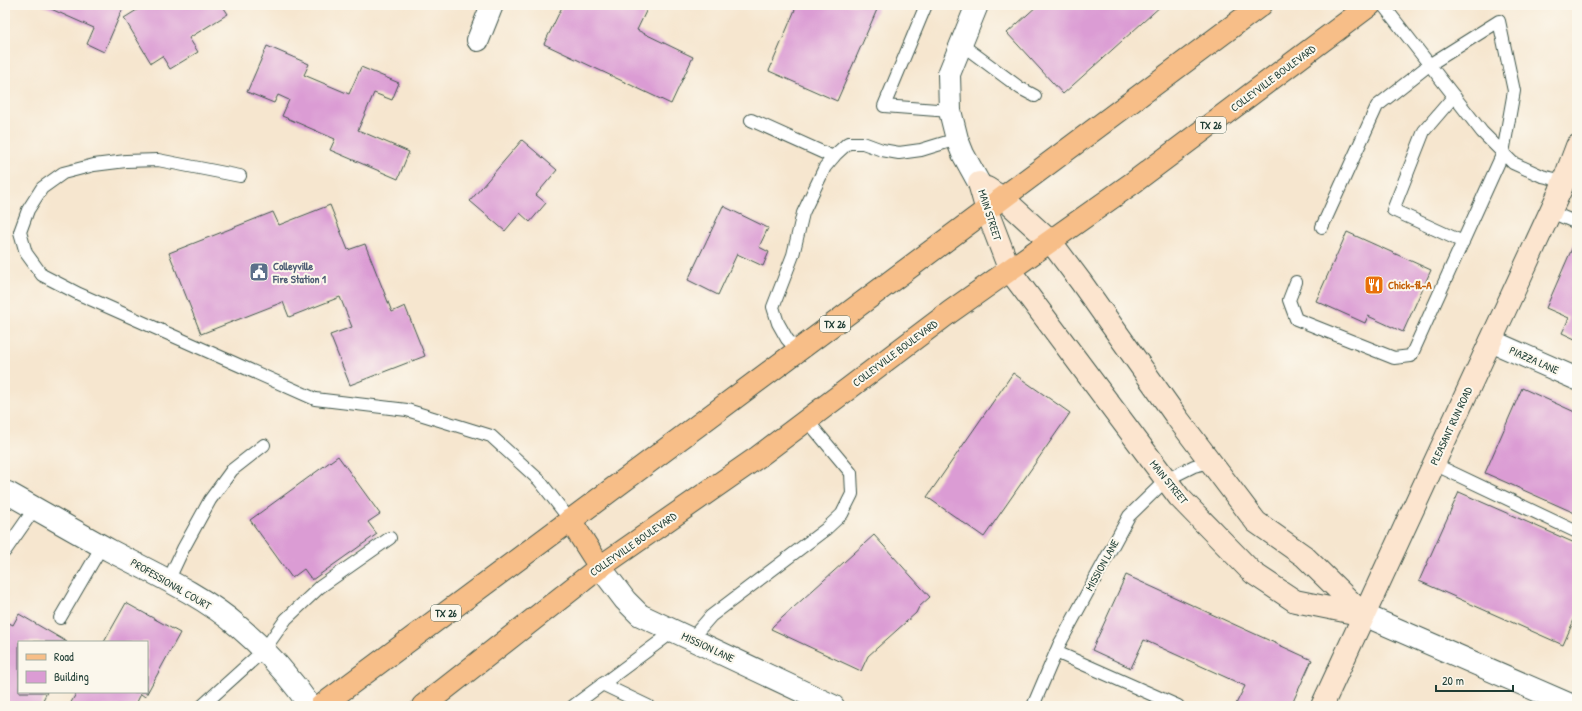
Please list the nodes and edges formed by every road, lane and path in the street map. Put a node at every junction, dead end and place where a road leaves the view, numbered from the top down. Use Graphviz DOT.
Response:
graph roads {
  1 [pos="492,5"];
  2 [pos="926,5"];
  3 [pos="977,5"];
  4 [pos="1261,5"];
  5 [pos="1370,5"];
  6 [pos="1383,5"];
  7 [pos="478,40"];
  8 [pos="961,44"];
  9 [pos="1429,65"];
  10 [pos="1035,96"];
  11 [pos="1454,96"];
  12 [pos="950,111"];
  13 [pos="751,120"];
  14 [pos="957,139"];
  15 [pos="1577,146"];
  16 [pos="1503,153"];
  17 [pos="833,157"];
  18 [pos="240,176"];
  19 [pos="1564,181"];
  20 [pos="996,205"];
  21 [pos="1551,212"];
  22 [pos="1577,223"];
  23 [pos="1322,228"];
  24 [pos="1050,242"];
  25 [pos="1463,242"];
  26 [pos="1010,271"];
  27 [pos="1296,282"];
  28 [pos="1491,341"];
  29 [pos="798,351"];
  30 [pos="1577,379"];
  31 [pos="806,420"];
  32 [pos="264,445"];
  33 [pos="1211,462"];
  34 [pos="1434,464"];
  35 [pos="1166,480"];
  36 [pos="8,493"];
  37 [pos="35,508"];
  38 [pos="570,520"];
  39 [pos="1577,532"];
  40 [pos="390,538"];
  41 [pos="102,546"];
  42 [pos="5,551"];
  43 [pos="600,567"];
  44 [pos="168,581"];
  45 [pos="1364,615"];
  46 [pos="60,618"];
  47 [pos="682,635"];
  48 [pos="264,650"];
  49 [pos="1056,652"];
  50 [pos="602,684"];
  51 [pos="820,704"];
  52 [pos="202,706"];
  53 [pos="310,706"];
  54 [pos="321,706"];
  55 [pos="423,706"];
  56 [pos="573,706"];
  57 [pos="648,706"];
  58 [pos="1033,706"];
  59 [pos="1178,706"];
  60 [pos="1322,706"];
  61 [pos="1573,706"];
  1 -- 7 [label="street"];
  2 -- 12 [label="lane"];
  3 -- 8 [label="street"];
  4 -- 20 [label="main road, TX 26"];
  5 -- 24 [label="main road, COLLEYVILLE BOULEVARD / TX 26"];
  6 -- 9 [label="lane"];
  8 -- 10 [label="lane"];
  8 -- 12 [label="street"];
  9 -- 11 [label="lane"];
  9 -- 16 [label="lane"];
  9 -- 23 [label="lane"];
  11 -- 16 [label="lane"];
  11 -- 25 [label="lane"];
  12 -- 14 [label="street"];
  13 -- 17 [label="lane"];
  14 -- 17 [label="lane"];
  14 -- 20 [label="street, MAIN STREET"];
  15 -- 19 [label="street, PLEASANT RUN ROAD"];
  16 -- 19 [label="lane"];
  16 -- 25 [label="lane"];
  17 -- 29 [label="lane"];
  18 -- 38 [label="lane"];
  19 -- 21 [label="street, PLEASANT RUN ROAD"];
  20 -- 24 [label="street, MAIN STREET"];
  20 -- 26 [label="street, MAIN STREET"];
  20 -- 29 [label="main road, TX 26"];
  21 -- 22 [label="lane"];
  21 -- 28 [label="street, PLEASANT RUN ROAD"];
  24 -- 26 [label="main road, COLLEYVILLE BOULEVARD / TX 26"];
  24 -- 33 [label="street, MAIN STREET"];
  25 -- 27 [label="lane"];
  26 -- 31 [label="main road, COLLEYVILLE BOULEVARD / TX 26"];
  26 -- 35 [label="street, MAIN STREET"];
  28 -- 30 [label="street, PIAZZA LANE"];
  28 -- 34 [label="street, PLEASANT RUN ROAD"];
  29 -- 38 [label="main road, TX 26"];
  31 -- 43 [label="main road, COLLEYVILLE BOULEVARD / TX 26"];
  31 -- 47 [label="lane"];
  32 -- 44 [label="lane"];
  33 -- 35 [label="lane, MISSION LANE"];
  33 -- 45 [label="street, MAIN STREET"];
  34 -- 39 [label="lane"];
  34 -- 45 [label="street, PLEASANT RUN ROAD"];
  35 -- 45 [label="street, MAIN STREET"];
  35 -- 49 [label="lane, MISSION LANE"];
  36 -- 37 [label="street, PROFESSIONAL COURT"];
  37 -- 41 [label="street, PROFESSIONAL COURT"];
  37 -- 42 [label="lane"];
  38 -- 43 [label="main road"];
  38 -- 54 [label="main road, TX 26"];
  40 -- 48 [label="lane"];
  41 -- 44 [label="street, PROFESSIONAL COURT"];
  41 -- 46 [label="lane"];
  43 -- 47 [label="street, MISSION LANE"];
  43 -- 55 [label="main road, COLLEYVILLE BOULEVARD / TX 26"];
  44 -- 48 [label="street, PROFESSIONAL COURT"];
  45 -- 60 [label="street, PLEASANT RUN ROAD"];
  45 -- 61 [label="street, MAIN STREET"];
  47 -- 50 [label="lane"];
  47 -- 51 [label="street, MISSION LANE"];
  48 -- 52 [label="lane"];
  48 -- 53 [label="street, PROFESSIONAL COURT"];
  49 -- 58 [label="lane, MISSION LANE"];
  49 -- 59 [label="lane"];
  50 -- 56 [label="lane"];
  50 -- 57 [label="lane"];
}
